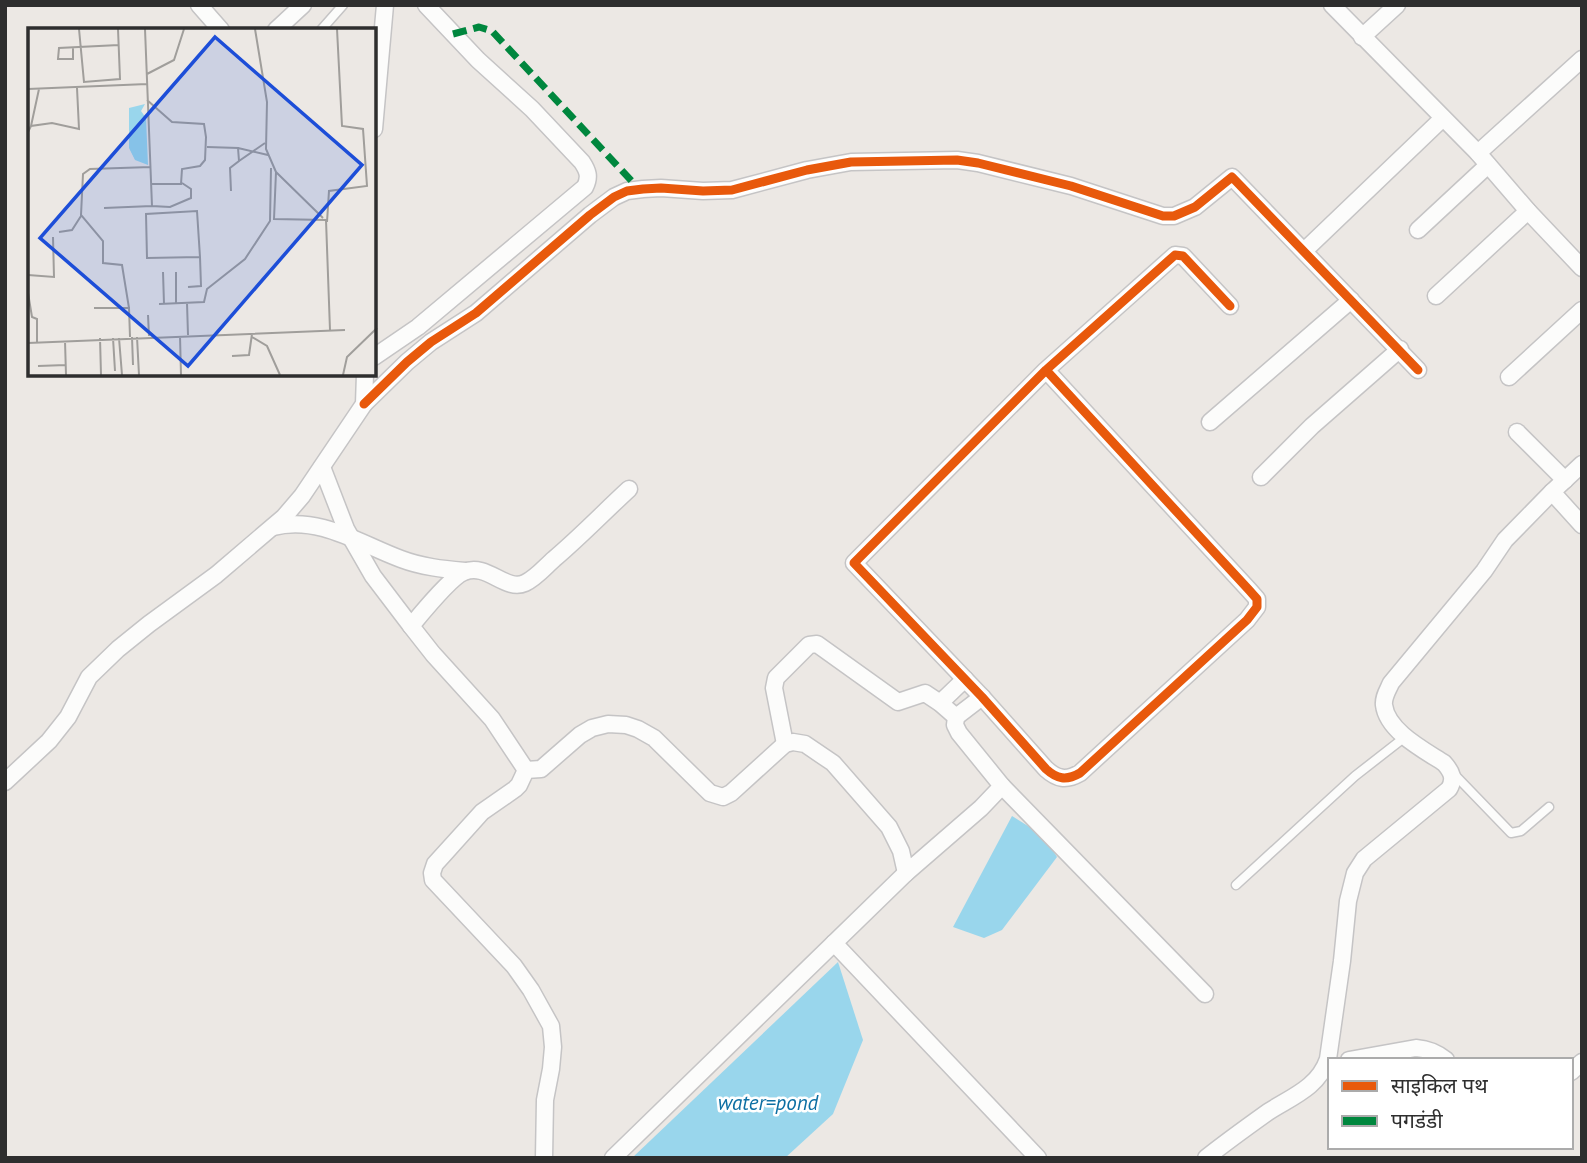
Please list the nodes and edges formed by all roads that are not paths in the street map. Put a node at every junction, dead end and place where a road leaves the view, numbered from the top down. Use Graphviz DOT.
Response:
graph roads {
  1 [pos="198,5"];
  2 [pos="303,5"];
  3 [pos="343,5"];
  4 [pos="385,5"];
  5 [pos="426,5"];
  6 [pos="1332,5"];
  7 [pos="1397,5"];
  8 [pos="220,28"];
  9 [pos="278,28"];
  10 [pos="323,28"];
  11 [pos="1362,37"];
  12 [pos="1582,60"];
  13 [pos="376,106"];
  14 [pos="1443,118"];
  15 [pos="1483,159"];
  16 [pos="1528,211"];
  17 [pos="1418,230"];
  18 [pos="1304,251"];
  19 [pos="1582,268"];
  20 [pos="1436,296"];
  21 [pos="1351,300"];
  22 [pos="1230,306"];
  23 [pos="1582,310"];
  24 [pos="1400,349"];
  25 [pos="376,356"];
  26 [pos="1046,370"];
  27 [pos="1418,370"];
  28 [pos="365,376"];
  29 [pos="1509,377"];
  30 [pos="365,404"];
  31 [pos="1210,422"];
  32 [pos="1517,432"];
  33 [pos="1582,464"];
  34 [pos="322,467"];
  35 [pos="1261,477"];
  36 [pos="1565,480"];
  37 [pos="629,489"];
  38 [pos="1552,492"];
  39 [pos="1582,525"];
  40 [pos="272,527"];
  41 [pos="350,537"];
  42 [pos="465,571"];
  43 [pos="411,626"];
  44 [pos="965,679"];
  45 [pos="982,696"];
  46 [pos="940,703"];
  47 [pos="956,717"];
  48 [pos="1405,737"];
  49 [pos="785,744"];
  50 [pos="1449,769"];
  51 [pos="527,770"];
  52 [pos="5,782"];
  53 [pos="1002,786"];
  54 [pos="1549,807"];
  55 [pos="906,873"];
  56 [pos="1236,885"];
  57 [pos="834,943"];
  58 [pos="1205,994"];
  59 [pos="1329,1058"];
  60 [pos="1360,1058"];
  61 [pos="1443,1058"];
  62 [pos="1328,1063"];
  63 [pos="544,1158"];
  64 [pos="614,1158"];
  65 [pos="1038,1158"];
  66 [pos="1206,1158"];
  1 -- 8 [label="street"];
  2 -- 9 [label="street"];
  3 -- 10 [label="lane"];
  4 -- 13 [label="street"];
  5 -- 25 [label="street"];
  6 -- 11 [label="street"];
  7 -- 11 [label="street"];
  11 -- 14 [label="street"];
  12 -- 15 [label="street"];
  14 -- 15 [label="street"];
  14 -- 18 [label="street"];
  15 -- 16 [label="street"];
  15 -- 17 [label="street"];
  16 -- 19 [label="street"];
  16 -- 20 [label="street"];
  18 -- 21 [label="street"];
  18 -- 30 [label="street"];
  21 -- 24 [label="street"];
  21 -- 31 [label="street"];
  22 -- 26 [label="street"];
  23 -- 29 [label="street"];
  24 -- 27 [label="street"];
  24 -- 35 [label="street"];
  26 -- 44 [label="street"];
  26 -- 45 [label="street"];
  28 -- 30 [label="street"];
  30 -- 34 [label="street"];
  32 -- 36 [label="street"];
  33 -- 36 [label="street"];
  34 -- 40 [label="street"];
  34 -- 41 [label="street"];
  36 -- 38 [label="street"];
  37 -- 42 [label="street"];
  38 -- 39 [label="street"];
  38 -- 48 [label="street"];
  40 -- 41 [label="street"];
  40 -- 52 [label="street"];
  41 -- 42 [label="street"];
  41 -- 43 [label="street"];
  42 -- 43 [label="street"];
  43 -- 51 [label="street"];
  44 -- 45 [label="street"];
  44 -- 46 [label="street"];
  45 -- 47 [label="street"];
  46 -- 47 [label="street"];
  46 -- 49 [label="street"];
  47 -- 53 [label="street"];
  48 -- 50 [label="street"];
  48 -- 56 [label="lane"];
  49 -- 51 [label="street"];
  49 -- 55 [label="street"];
  50 -- 54 [label="lane"];
  50 -- 59 [label="street"];
  51 -- 63 [label="street"];
  53 -- 55 [label="street"];
  53 -- 58 [label="street"];
  55 -- 57 [label="street"];
  57 -- 64 [label="street"];
  57 -- 65 [label="street"];
  60 -- 61 [label="street"];
  62 -- 66 [label="street"];
}
